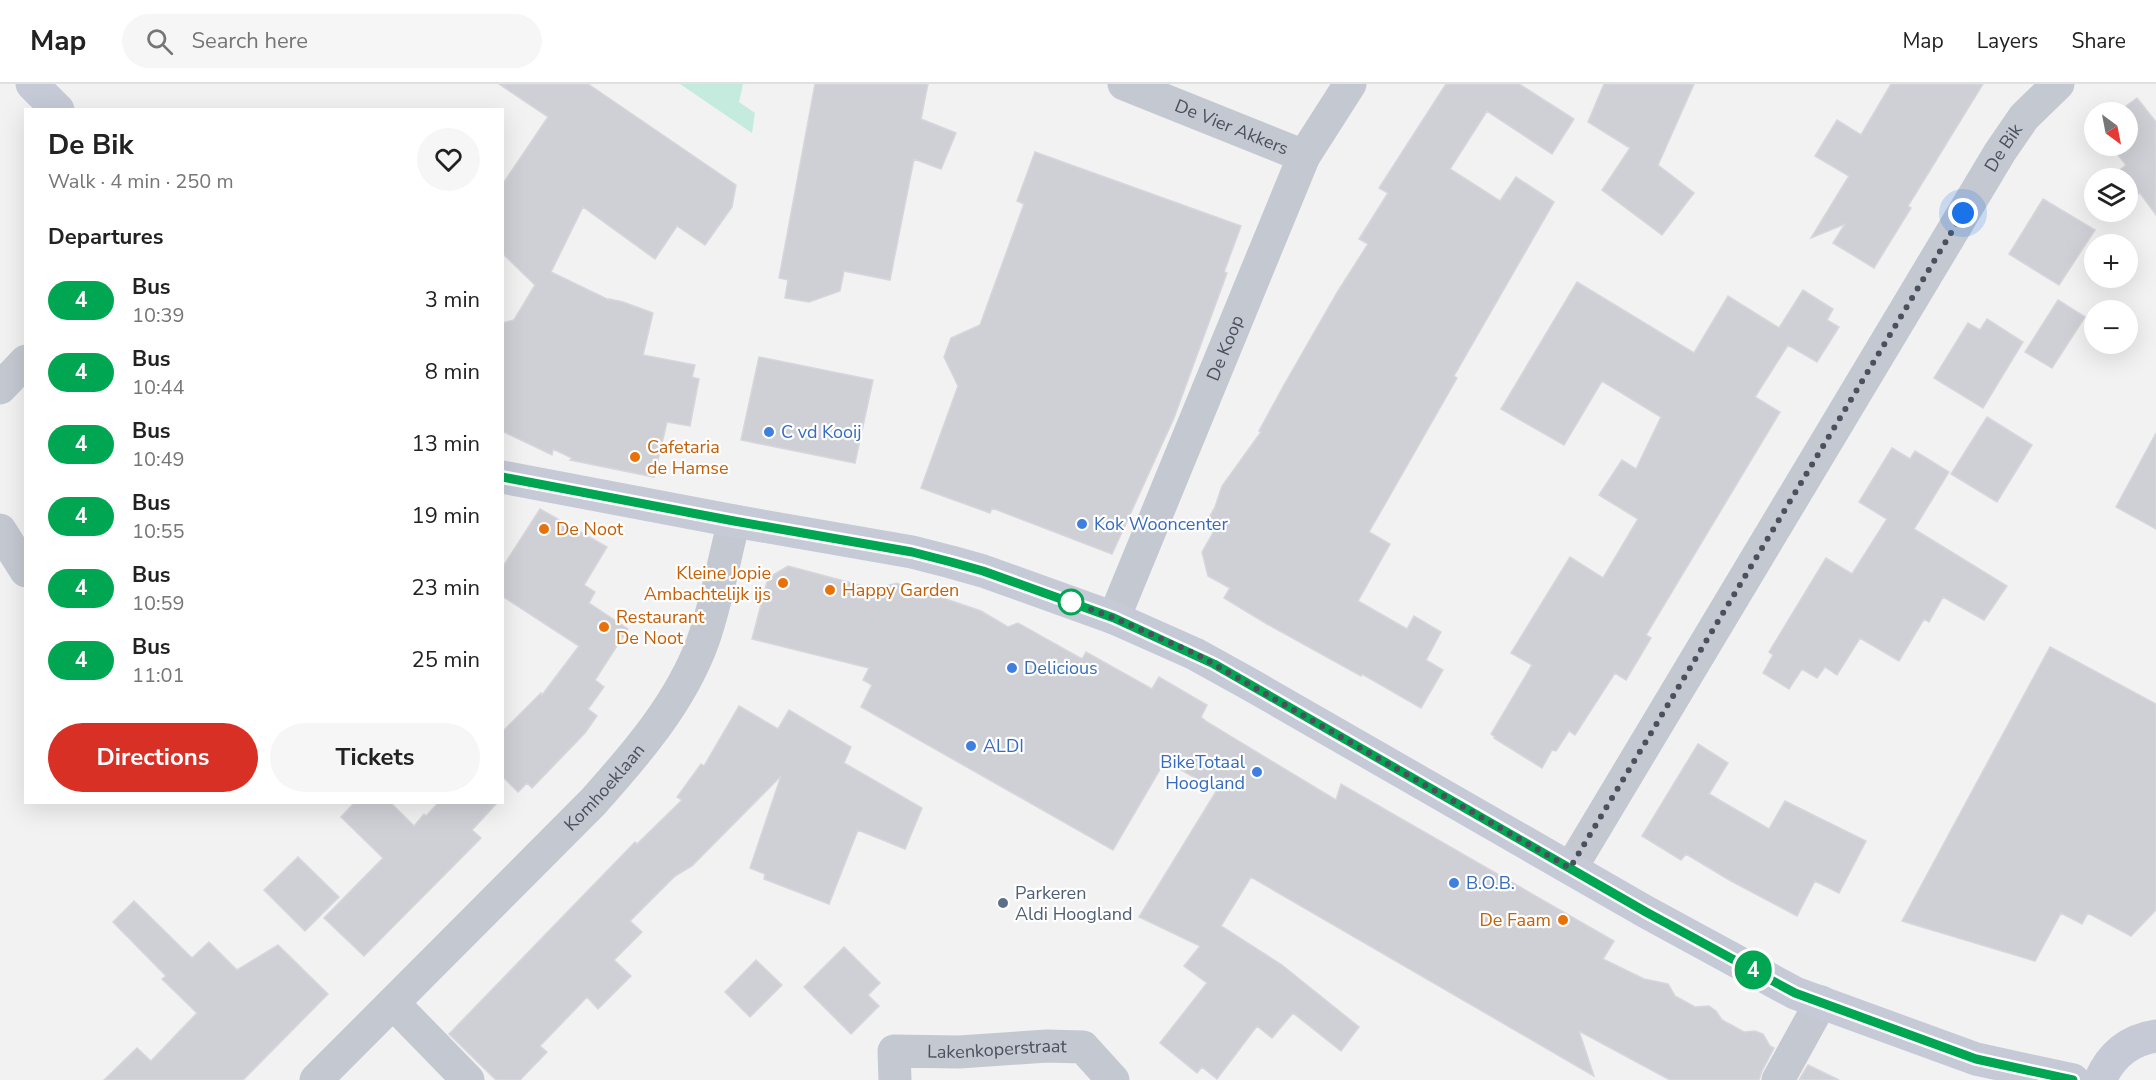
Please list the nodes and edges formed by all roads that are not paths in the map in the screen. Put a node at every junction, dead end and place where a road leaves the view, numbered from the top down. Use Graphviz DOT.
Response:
graph roads {
  1 [pos="32,84"];
  2 [pos="1124,84"];
  3 [pos="1350,84"];
  4 [pos="2058,84"];
  5 [pos="56,108"];
  6 [pos="1304,156"];
  7 [pos="24,363"];
  8 [pos="0,388"];
  9 [pos="504,477"];
  10 [pos="734,521"];
  11 [pos="0,530"];
  12 [pos="24,568"];
  13 [pos="1114,618"];
  14 [pos="1570,868"];
  15 [pos="1821,1002"];
  16 [pos="393,1003"];
  17 [pos="2156,1036"];
  18 [pos="316,1080"];
  19 [pos="468,1080"];
  20 [pos="895,1080"];
  21 [pos="1113,1080"];
  22 [pos="1778,1080"];
  23 [pos="2073,1080"];
  24 [pos="2100,1080"];
  1 -- 5 [label="street"];
  2 -- 6 [label="street, De Vier Akkers"];
  3 -- 6 [label="street, De Koop"];
  4 -- 14 [label="street, De Bik"];
  6 -- 13 [label="street, De Koop"];
  7 -- 8 [label="street"];
  9 -- 10 [label="street"];
  10 -- 13 [label="street"];
  10 -- 16 [label="street, Komhoeklaan"];
  11 -- 12 [label="street"];
  13 -- 14 [label="street"];
  14 -- 15 [label="street"];
  15 -- 22 [label="street"];
  15 -- 23 [label="street"];
  16 -- 18 [label="street, Komhoeklaan"];
  16 -- 19 [label="street"];
  17 -- 24 [label="street"];
  20 -- 21 [label="street, Lakenkoperstraat"];
}
